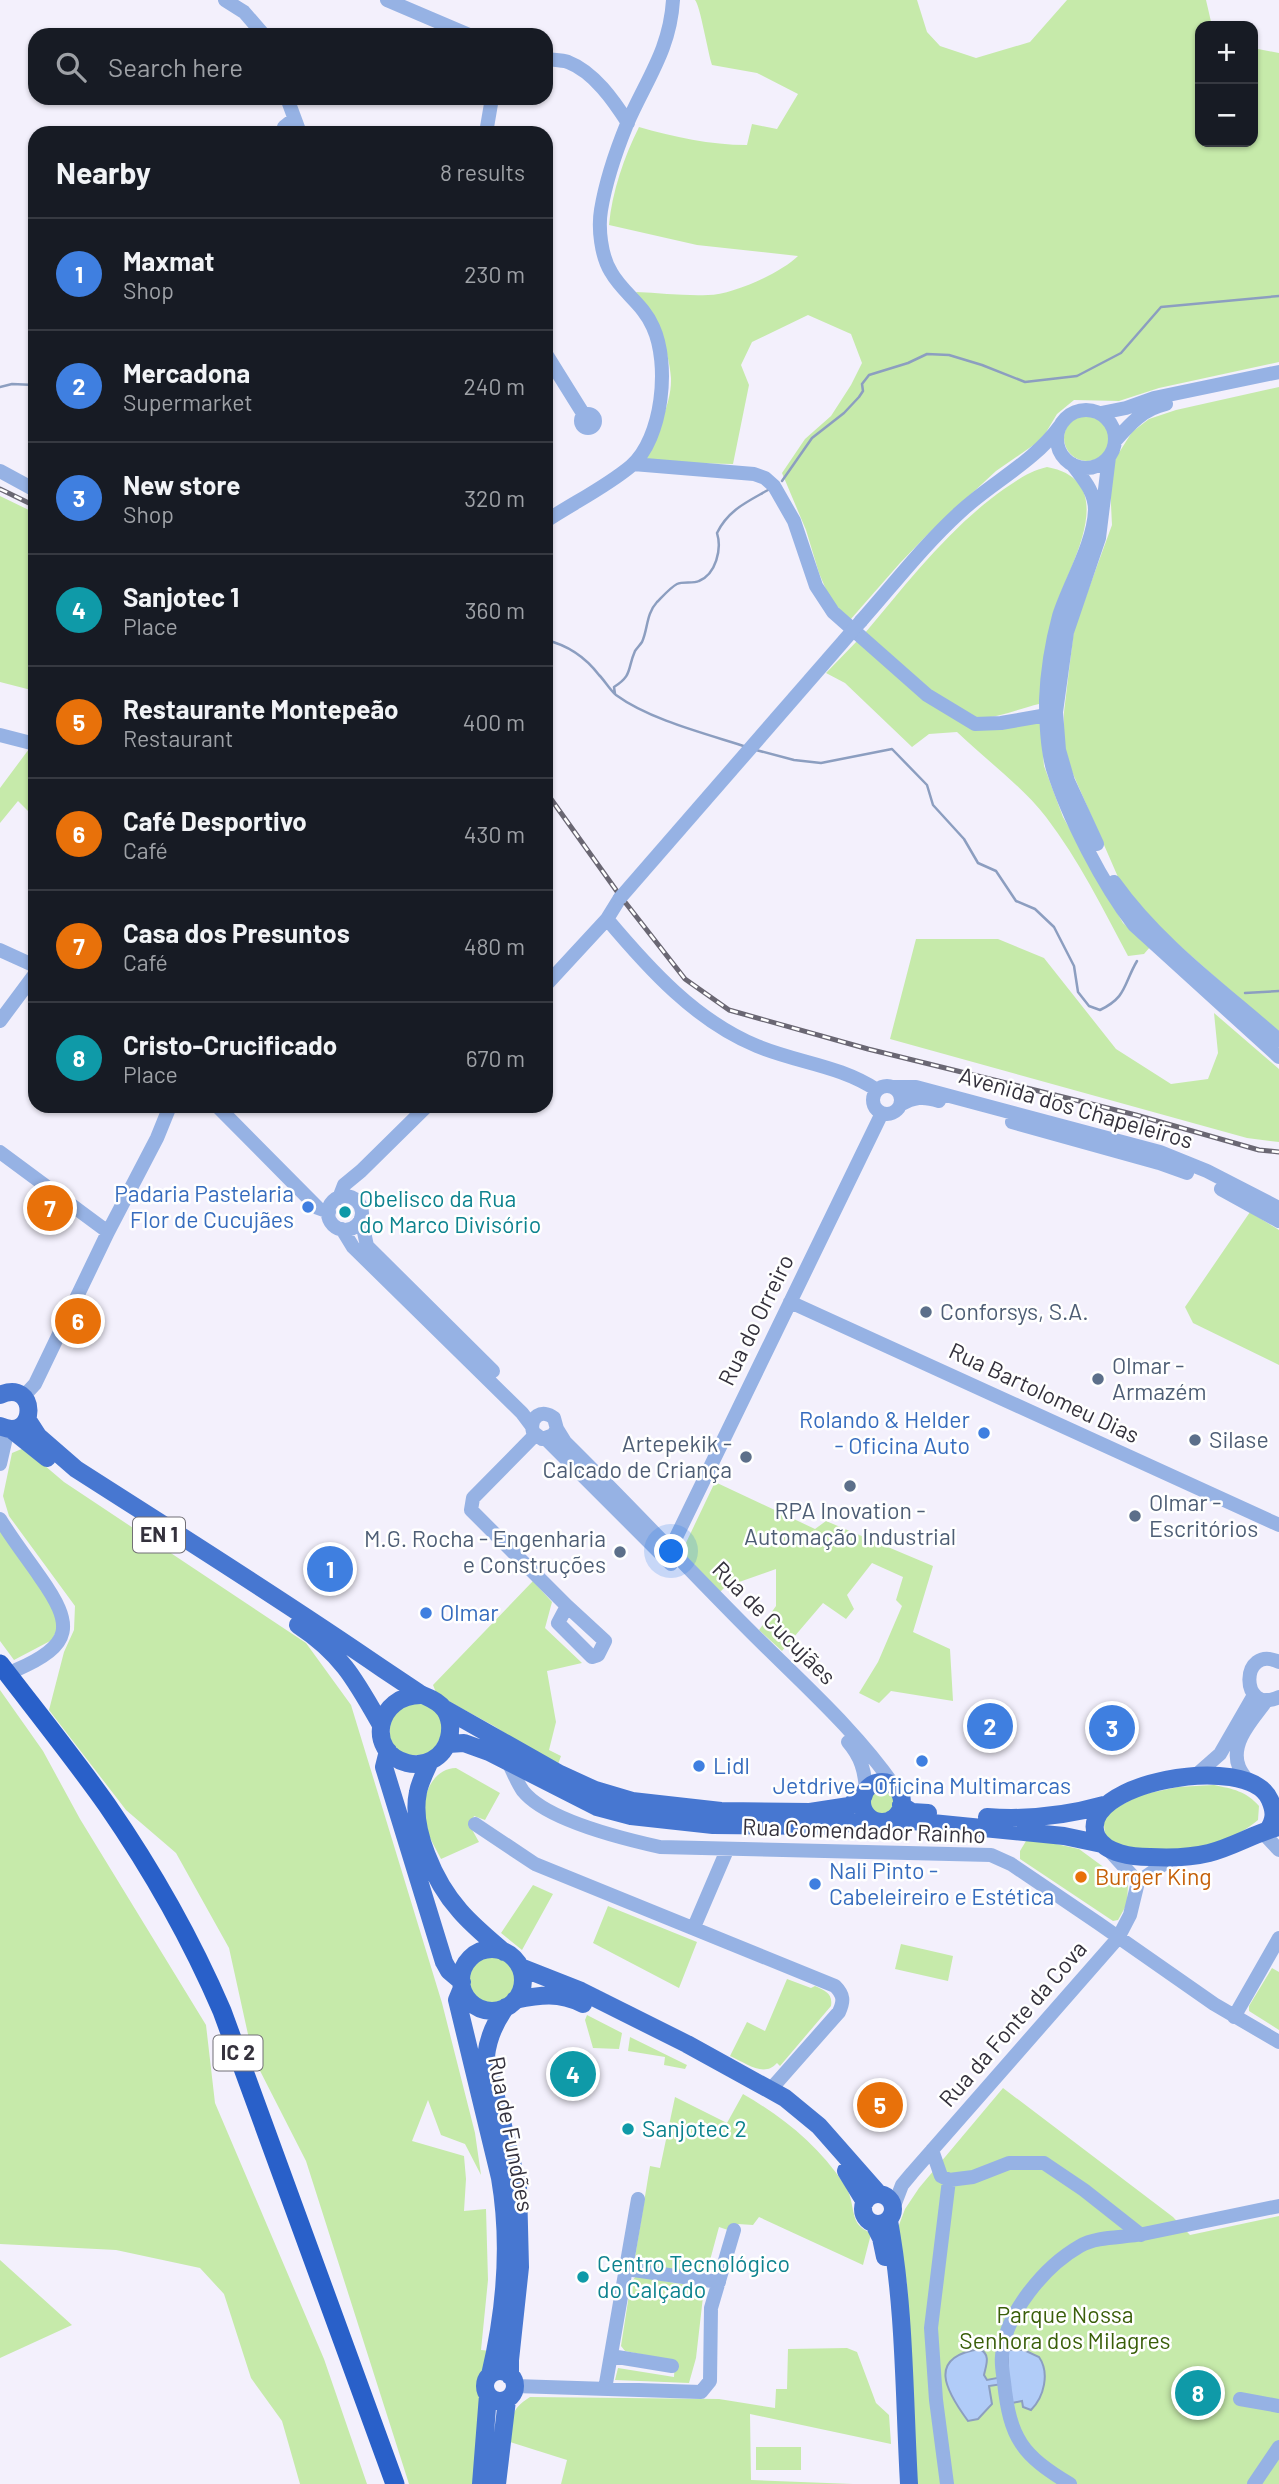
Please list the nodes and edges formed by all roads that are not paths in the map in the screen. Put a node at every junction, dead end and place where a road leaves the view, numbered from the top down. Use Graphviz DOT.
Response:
graph roads {
  1 [pos="225,0"];
  2 [pos="388,0"];
  3 [pos="673,0"];
  4 [pos="258,28"];
  5 [pos="453,28"];
  6 [pos="553,60"];
  7 [pos="289,105"];
  8 [pos="491,105"];
  9 [pos="628,123"];
  10 [pos="297,126"];
  11 [pos="487,126"];
  12 [pos="553,365"];
  13 [pos="1279,372"];
  14 [pos="1279,381"];
  15 [pos="1101,413"];
  16 [pos="584,415"];
  17 [pos="1060,426"];
  18 [pos="1115,441"];
  19 [pos="1032,457"];
  20 [pos="1109,457"];
  21 [pos="1068,460"];
  22 [pos="633,464"];
  23 [pos="0,471"];
  24 [pos="28,486"];
  25 [pos="553,517"];
  26 [pos="1047,715"];
  27 [pos="0,735"];
  28 [pos="28,742"];
  29 [pos="607,919"];
  30 [pos="620,934"];
  31 [pos="584,946"];
  32 [pos="0,950"];
  33 [pos="28,963"];
  34 [pos="553,975"];
  35 [pos="28,983"];
  36 [pos="0,1021"];
  37 [pos="1279,1040"];
  38 [pos="1279,1057"];
  39 [pos="893,1087"];
  40 [pos="877,1090"];
  41 [pos="900,1105"];
  42 [pos="881,1112"];
  43 [pos="167,1113"];
  44 [pos="224,1113"];
  45 [pos="420,1113"];
  46 [pos="0,1152"];
  47 [pos="361,1171"];
  48 [pos="339,1198"];
  49 [pos="358,1202"];
  50 [pos="1279,1208"];
  51 [pos="328,1212"];
  52 [pos="362,1217"];
  53 [pos="1279,1221"];
  54 [pos="342,1229"];
  55 [pos="108,1232"];
  56 [pos="790,1302"];
  57 [pos="7,1393"];
  58 [pos="27,1419"];
  59 [pos="7,1428"];
  60 [pos="542,1428"];
  61 [pos="0,1464"];
  62 [pos="0,1519"];
  63 [pos="1279,1525"];
  64 [pos="668,1553"];
  65 [pos="567,1606"];
  66 [pos="1277,1658"];
  67 [pos="5,1670"];
  68 [pos="422,1695"];
  69 [pos="1267,1697"];
  70 [pos="445,1709"];
  71 [pos="381,1726"];
  72 [pos="448,1744"];
  73 [pos="388,1751"];
  74 [pos="430,1761"];
  75 [pos="508,1762"];
  76 [pos="1195,1776"];
  77 [pos="1248,1781"];
  78 [pos="563,1791"];
  79 [pos="865,1793"];
  80 [pos="1274,1798"];
  81 [pos="897,1805"];
  82 [pos="1104,1805"];
  83 [pos="552,1811"];
  84 [pos="869,1817"];
  85 [pos="475,1824"];
  86 [pos="1270,1830"];
  87 [pos="1104,1845"];
  88 [pos="727,1850"];
  89 [pos="1279,1850"];
  90 [pos="1171,1859"];
  91 [pos="1138,1882"];
  92 [pos="694,1927"];
  93 [pos="1118,1938"];
  94 [pos="1279,1938"];
  95 [pos="504,1952"];
  96 [pos="520,1967"];
  97 [pos="462,1985"];
  98 [pos="510,2003"];
  99 [pos="1234,2017"];
  100 [pos="1279,2042"];
  101 [pos="771,2089"];
  102 [pos="932,2150"];
  103 [pos="949,2180"];
  104 [pos="638,2199"];
  105 [pos="1279,2206"];
  106 [pos="880,2207"];
  107 [pos="734,2231"];
  108 [pos="1140,2235"];
  109 [pos="626,2269"];
  110 [pos="719,2282"];
  111 [pos="611,2356"];
  112 [pos="672,2366"];
  113 [pos="491,2375"];
  114 [pos="511,2387"];
  115 [pos="605,2389"];
  116 [pos="488,2395"];
  117 [pos="1240,2399"];
  118 [pos="1279,2406"];
  119 [pos="1279,2447"];
  120 [pos="386,2484"];
  121 [pos="396,2484"];
  122 [pos="481,2484"];
  123 [pos="497,2484"];
  124 [pos="900,2484"];
  125 [pos="909,2484"];
  126 [pos="947,2484"];
  127 [pos="1070,2484"];
  128 [pos="1254,2484"];
  1 -- 4 [label="street"];
  2 -- 5 [label="street"];
  3 -- 9 [label="street"];
  6 -- 9 [label="street"];
  7 -- 10 [label="street"];
  8 -- 11 [label="street"];
  9 -- 22 [label="street"];
  12 -- 16 [label="street"];
  13 -- 15 [label="street"];
  14 -- 18 [label="street"];
  15 -- 17 [label="street"];
  15 -- 18 [label="street"];
  17 -- 19 [label="street"];
  17 -- 21 [label="street"];
  18 -- 20 [label="street"];
  19 -- 21 [label="street"];
  19 -- 29 [label="street, bridge"];
  20 -- 21 [label="street"];
  20 -- 37 [label="street"];
  21 -- 26 [label="street"];
  22 -- 25 [label="street"];
  22 -- 26 [label="street"];
  23 -- 24 [label="street"];
  26 -- 38 [label="street"];
  27 -- 28 [label="street"];
  29 -- 30 [label="street"];
  29 -- 31 [label="street"];
  30 -- 31 [label="street"];
  30 -- 40 [label="street"];
  31 -- 34 [label="street"];
  32 -- 33 [label="street"];
  35 -- 36 [label="street"];
  39 -- 40 [label="street, Avenida dos Chapeleiros"];
  39 -- 41 [label="street"];
  39 -- 50 [label="street, Avenida dos Chapeleiros"];
  40 -- 42 [label="street"];
  41 -- 42 [label="street, Avenida dos Chapeleiros"];
  41 -- 53 [label="street, Avenida dos Chapeleiros"];
  42 -- 56 [label="street, Rua do Orreiro"];
  43 -- 55 [label="street"];
  44 -- 51 [label="street"];
  45 -- 47 [label="street"];
  46 -- 55 [label="street"];
  47 -- 48 [label="street"];
  47 -- 49 [label="street"];
  48 -- 49 [label="street"];
  48 -- 51 [label="street"];
  49 -- 52 [label="street"];
  51 -- 54 [label="street"];
  52 -- 54 [label="street"];
  52 -- 60 [label="street, Rua de Cucujães"];
  54 -- 60 [label="street, Rua de Cucujães"];
  55 -- 57 [label="street"];
  56 -- 63 [label="street, Rua Bartolomeu Dias"];
  56 -- 64 [label="street, Rua do Orreiro"];
  57 -- 58 [label="main road, EN 1"];
  58 -- 59 [label="main road"];
  58 -- 68 [label="main road, EN 1"];
  59 -- 61 [label="street"];
  59 -- 71 [label="main road, EN 1"];
  60 -- 64 [label="street, Rua de Cucujães"];
  60 -- 65 [label="street"];
  62 -- 67 [label="street"];
  64 -- 79 [label="street, Rua de Cucujães"];
  64 -- 81 [label="street, Rua de Cucujães"];
  66 -- 69 [label="street"];
  67 -- 120 [label="highway, IC 2"];
  67 -- 121 [label="highway, IC 2"];
  68 -- 70 [label="main road"];
  68 -- 71 [label="main road"];
  69 -- 76 [label="street"];
  69 -- 77 [label="street"];
  70 -- 72 [label="main road"];
  70 -- 79 [label="main road"];
  71 -- 73 [label="main road"];
  72 -- 74 [label="main road"];
  72 -- 75 [label="main road"];
  73 -- 74 [label="main road"];
  73 -- 97 [label="main road"];
  74 -- 95 [label="main road"];
  75 -- 78 [label="main road"];
  75 -- 83 [label="street, Rua Comendador Rainho"];
  76 -- 77 [label="main road"];
  76 -- 82 [label="main road"];
  77 -- 80 [label="main road"];
  78 -- 83 [label="street"];
  78 -- 84 [label="main road"];
  79 -- 81 [label="main road"];
  79 -- 84 [label="main road"];
  80 -- 86 [label="main road"];
  81 -- 82 [label="main road"];
  81 -- 84 [label="main road"];
  81 -- 87 [label="main road"];
  82 -- 87 [label="main road"];
  83 -- 88 [label="street, Rua Comendador Rainho"];
  85 -- 92 [label="street"];
  86 -- 89 [label="street"];
  86 -- 90 [label="main road"];
  87 -- 90 [label="main road"];
  87 -- 91 [label="street"];
  88 -- 92 [label="street"];
  88 -- 93 [label="street, Rua Comendador Rainho"];
  90 -- 91 [label="street"];
  91 -- 93 [label="street, Rua da Fonte da Cova"];
  92 -- 101 [label="street"];
  93 -- 99 [label="street, Rua Comendador Rainho"];
  93 -- 102 [label="street, Rua da Fonte da Cova"];
  94 -- 99 [label="street"];
  95 -- 96 [label="main road"];
  95 -- 97 [label="main road"];
  96 -- 98 [label="main road"];
  96 -- 101 [label="main road"];
  97 -- 98 [label="main road"];
  97 -- 113 [label="main road, Rua de Fundões"];
  98 -- 106 [label="main road"];
  98 -- 114 [label="main road, Rua de Fundões"];
  99 -- 100 [label="street, Rua Comendador Rainho"];
  101 -- 106 [label="main road"];
  102 -- 103 [label="street"];
  102 -- 106 [label="street, Rua da Fonte da Cova"];
  103 -- 108 [label="street"];
  103 -- 126 [label="street"];
  104 -- 109 [label="street"];
  105 -- 108 [label="street"];
  106 -- 124 [label="main road"];
  106 -- 125 [label="main road"];
  107 -- 110 [label="street"];
  108 -- 127 [label="street"];
  109 -- 110 [label="street"];
  109 -- 111 [label="street"];
  110 -- 115 [label="street"];
  111 -- 112 [label="street"];
  111 -- 115 [label="street"];
  113 -- 114 [label="main road"];
  113 -- 116 [label="main road, Rua de Fundões"];
  114 -- 115 [label="street"];
  114 -- 116 [label="main road"];
  114 -- 123 [label="main road, Rua de Fundões"];
  116 -- 122 [label="main road, Rua de Fundões"];
  117 -- 118 [label="street"];
  119 -- 128 [label="street"];
}
